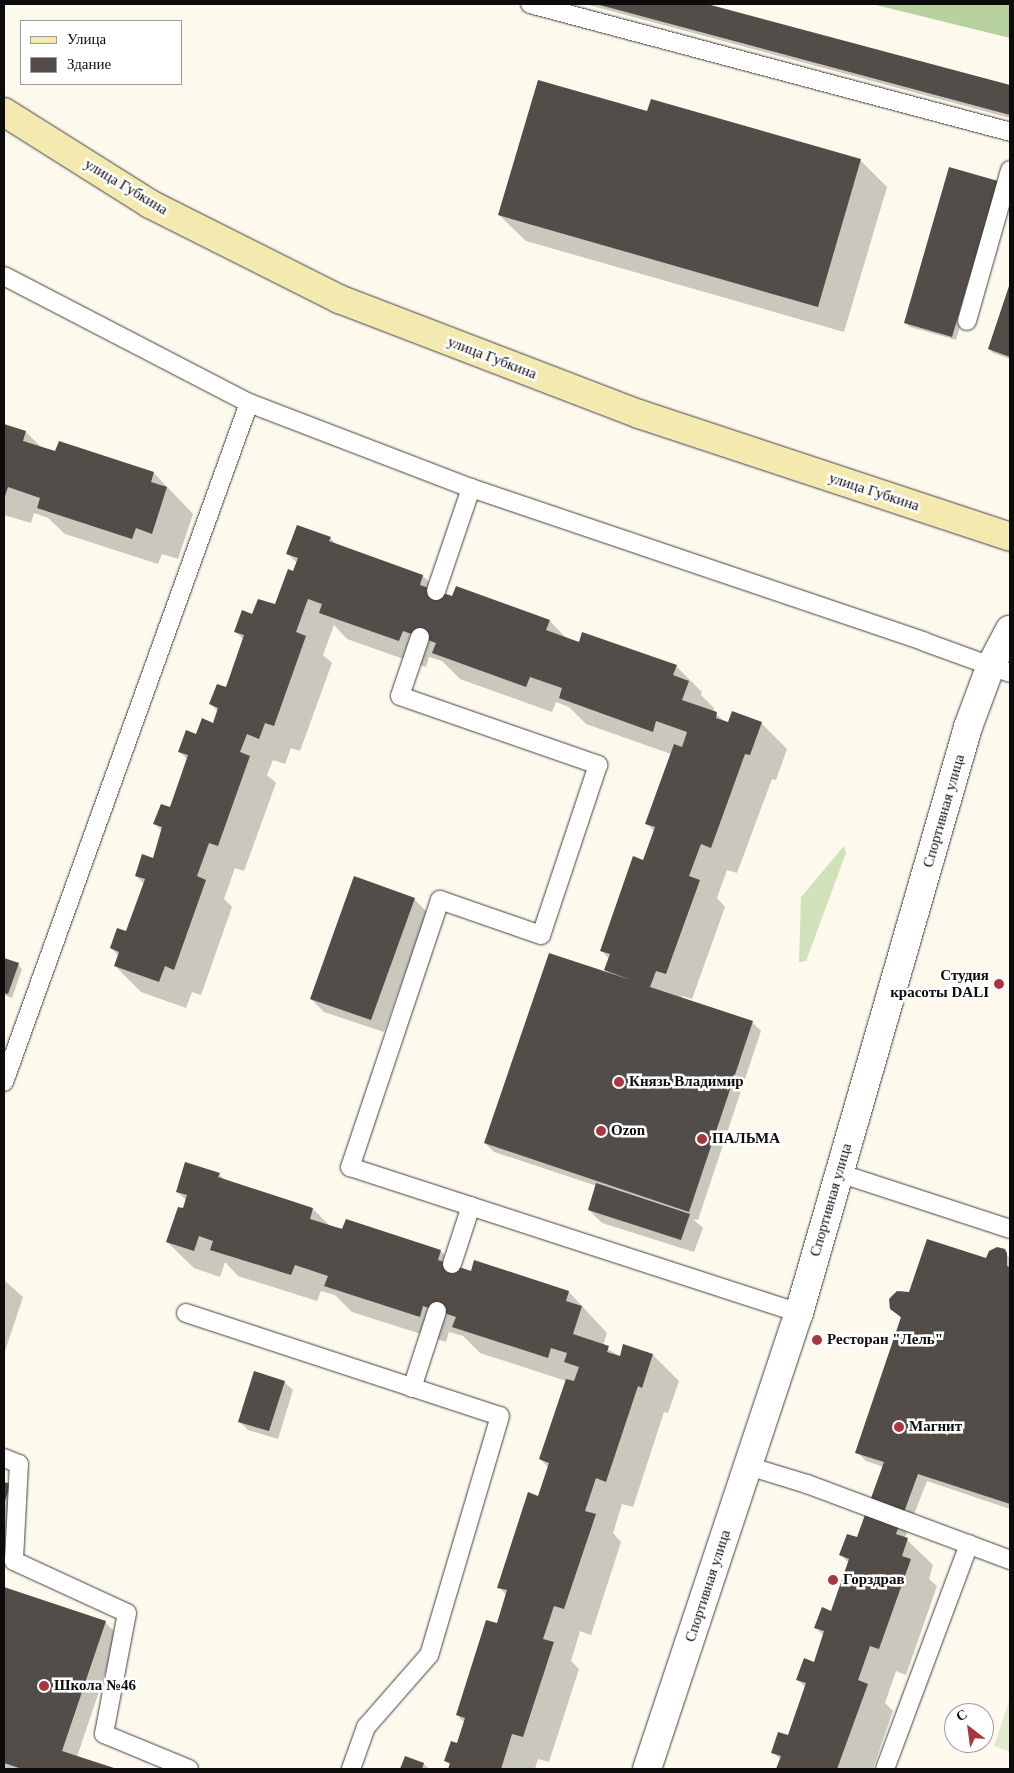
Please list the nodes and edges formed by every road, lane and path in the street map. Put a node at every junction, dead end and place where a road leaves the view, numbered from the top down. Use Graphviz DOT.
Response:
graph roads {
  1 [pos="530,4"];
  2 [pos="4,112"];
  3 [pos="1010,132"];
  4 [pos="1010,170"];
  5 [pos="4,276"];
  6 [pos="966,321"];
  7 [pos="248,404"];
  8 [pos="471,488"];
  9 [pos="1010,537"];
  10 [pos="436,591"];
  11 [pos="1010,630"];
  12 [pos="420,637"];
  13 [pos="1001,669"];
  14 [pos="4,1082"];
  15 [pos="839,1173"];
  16 [pos="471,1206"];
  17 [pos="1010,1229"];
  18 [pos="452,1264"];
  19 [pos="437,1311"];
  20 [pos="799,1313"];
  21 [pos="186,1314"];
  22 [pos="412,1388"];
  23 [pos="4,1458"];
  24 [pos="748,1466"];
  25 [pos="969,1544"];
  26 [pos="1010,1560"];
  27 [pos="189,1769"];
  28 [pos="351,1769"];
  29 [pos="647,1769"];
  30 [pos="885,1769"];
  1 -- 3 [label="lane"];
  2 -- 9 [label="main road, улица Губкина"];
  4 -- 6 [label="lane"];
  5 -- 7 [label="lane"];
  7 -- 8 [label="lane"];
  7 -- 14 [label="lane"];
  8 -- 10 [label="lane"];
  8 -- 13 [label="lane"];
  11 -- 13 [label="street, Спортивная улица"];
  12 -- 16 [label="lane"];
  13 -- 15 [label="street, Спортивная улица"];
  15 -- 17 [label="lane"];
  15 -- 20 [label="street, Спортивная улица"];
  16 -- 18 [label="lane"];
  16 -- 20 [label="lane"];
  19 -- 22 [label="lane"];
  20 -- 24 [label="street, Спортивная улица"];
  21 -- 22 [label="lane"];
  22 -- 28 [label="lane"];
  23 -- 27 [label="lane"];
  24 -- 25 [label="lane"];
  24 -- 29 [label="street, Спортивная улица"];
  25 -- 26 [label="lane"];
  25 -- 30 [label="lane"];
}
